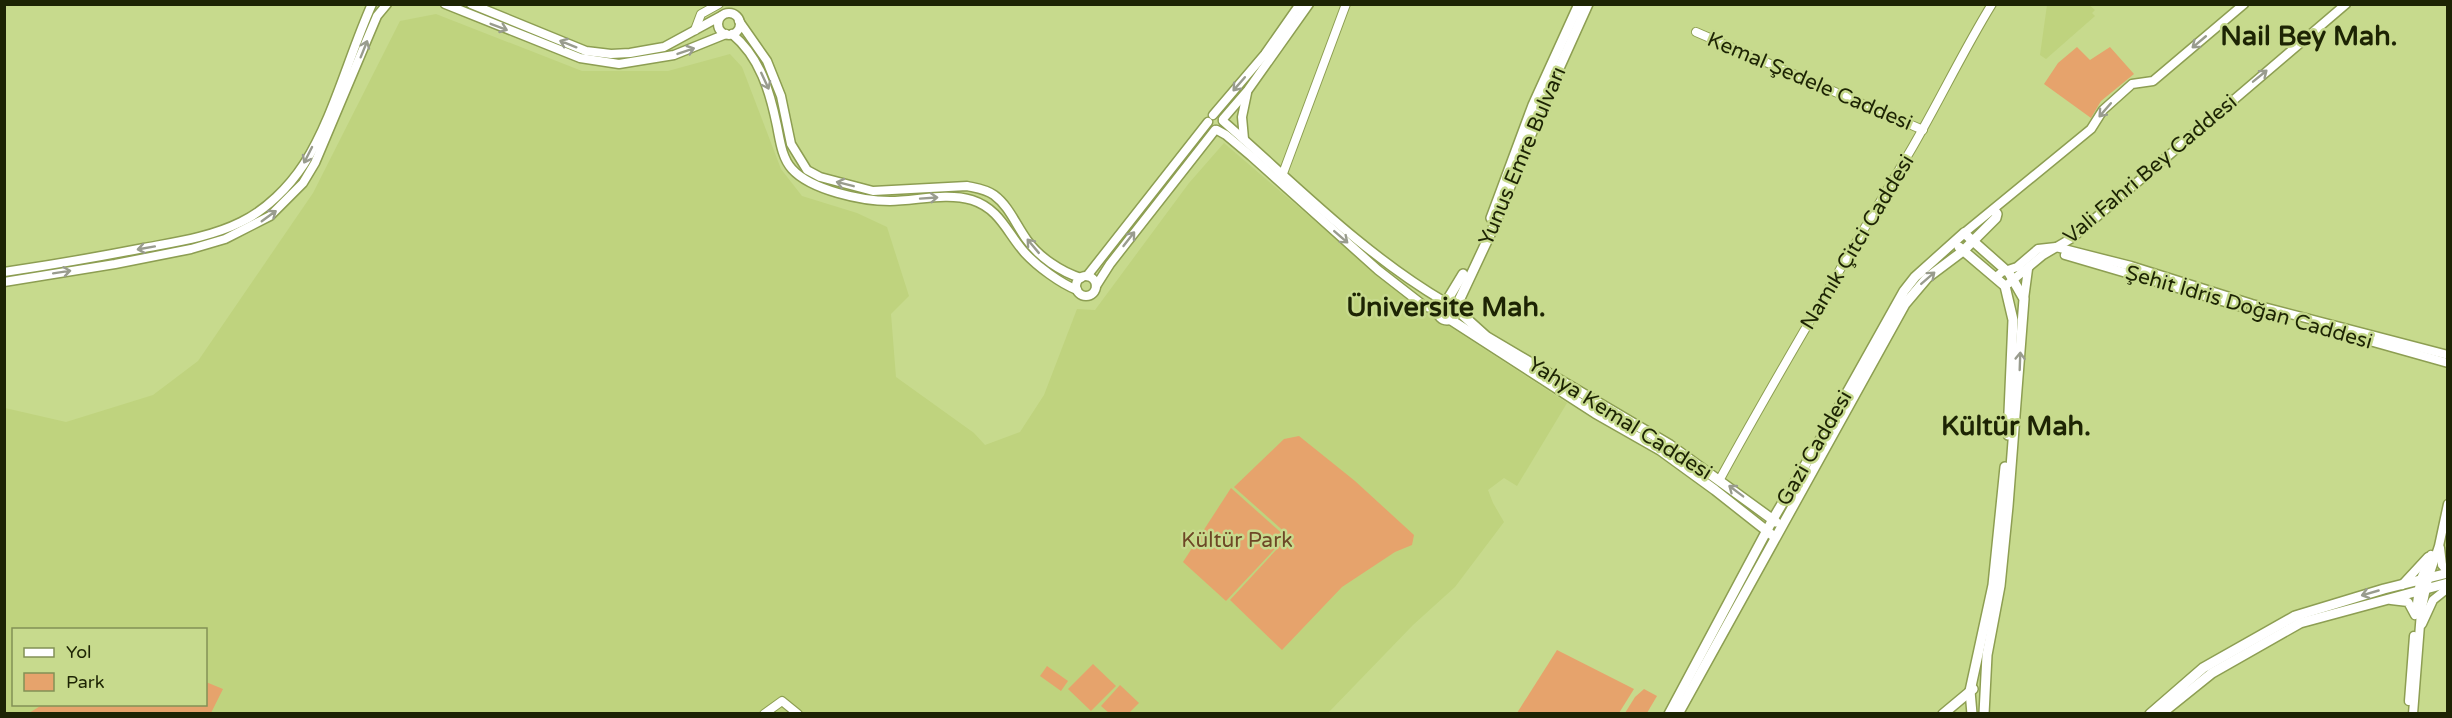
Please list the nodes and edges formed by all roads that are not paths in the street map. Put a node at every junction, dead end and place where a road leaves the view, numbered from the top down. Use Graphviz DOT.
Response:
graph roads {
  1 [pos="372,4"];
  2 [pos="387,4"];
  3 [pos="445,4"];
  4 [pos="471,4"];
  5 [pos="719,4"];
  6 [pos="1300,4"];
  7 [pos="1309,4"];
  8 [pos="1346,4"];
  9 [pos="1579,4"];
  10 [pos="1588,4"];
  11 [pos="1992,4"];
  12 [pos="2244,4"];
  13 [pos="2346,4"];
  14 [pos="721,16"];
  15 [pos="740,21"];
  16 [pos="695,30"];
  17 [pos="1696,32"];
  18 [pos="729,34"];
  19 [pos="1248,90"];
  20 [pos="1210,119"];
  21 [pos="1223,120"];
  22 [pos="1216,130"];
  23 [pos="1923,130"];
  24 [pos="1244,140"];
  25 [pos="1282,176"];
  26 [pos="1994,210"];
  27 [pos="1964,233"];
  28 [pos="2072,238"];
  29 [pos="1973,241"];
  30 [pos="1953,242"];
  31 [pos="2053,249"];
  32 [pos="1963,251"];
  33 [pos="2084,254"];
  34 [pos="2028,269"];
  35 [pos="2007,270"];
  36 [pos="4,272"];
  37 [pos="1084,277"];
  38 [pos="1996,277"];
  39 [pos="2014,280"];
  40 [pos="4,282"];
  41 [pos="1096,286"];
  42 [pos="2005,286"];
  43 [pos="1077,290"];
  44 [pos="2024,299"];
  45 [pos="1446,302"];
  46 [pos="1456,308"];
  47 [pos="1438,312"];
  48 [pos="1451,320"];
  49 [pos="2448,355"];
  50 [pos="2448,363"];
  51 [pos="1720,479"];
  52 [pos="2448,504"];
  53 [pos="1773,519"];
  54 [pos="1783,527"];
  55 [pos="1772,535"];
  56 [pos="2439,545"];
  57 [pos="2431,556"];
  58 [pos="2448,573"];
  59 [pos="2448,583"];
  60 [pos="2401,585"];
  61 [pos="2423,585"];
  62 [pos="2448,588"];
  63 [pos="2388,598"];
  64 [pos="2415,615"];
  65 [pos="2419,626"];
  66 [pos="1984,686"];
  67 [pos="1970,691"];
  68 [pos="1969,712"];
  69 [pos="764,714"];
  70 [pos="798,714"];
  71 [pos="1669,714"];
  72 [pos="1678,714"];
  73 [pos="1943,714"];
  74 [pos="1984,714"];
  75 [pos="2150,714"];
  76 [pos="2161,714"];
  77 [pos="2411,714"];
  1 -- 36 [label="main road, one-way"];
  40 -- 2 [label="main road, one-way"];
  3 -- 18 [label="main road, one-way"];
  16 -- 4 [label="main road, one-way"];
  5 -- 16 [label="street"];
  6 -- 20 [label="main road, one-way"];
  7 -- 19 [label="main road"];
  8 -- 25 [label="street"];
  9 -- 45 [label="main road, Yunus Emre Bulvarı"];
  10 -- 46 [label="main road, Yunus Emre Bulvarı"];
  11 -- 23 [label="street, Namık Çitci Caddesi"];
  12 -- 26 [label="main road, Gazi Caddesi, one-way"];
  28 -- 13 [label="main road, Vali Fahri Bey Caddesi, one-way"];
  14 -- 15 [label="main road"];
  14 -- 16 [label="main road"];
  14 -- 18 [label="main road"];
  15 -- 18 [label="main road"];
  37 -- 15 [label="main road, one-way"];
  17 -- 23 [label="street, Kemal Şedele Caddesi"];
  18 -- 43 [label="main road, one-way"];
  19 -- 21 [label="main road"];
  19 -- 24 [label="main road"];
  20 -- 21 [label="main road"];
  20 -- 22 [label="main road"];
  20 -- 37 [label="main road"];
  21 -- 22 [label="main road"];
  21 -- 24 [label="main road"];
  41 -- 22 [label="main road, one-way"];
  22 -- 47 [label="main road, one-way"];
  23 -- 51 [label="street, Namık Çitci Caddesi"];
  24 -- 25 [label="main road"];
  25 -- 45 [label="main road"];
  26 -- 27 [label="main road, Gazi Caddesi"];
  26 -- 29 [label="main road, Gazi Caddesi"];
  27 -- 29 [label="main road"];
  27 -- 30 [label="main road, Gazi Caddesi"];
  28 -- 31 [label="main road, Vali Fahri Bey Caddesi"];
  28 -- 33 [label="main road"];
  29 -- 32 [label="main road, Gazi Caddesi"];
  29 -- 35 [label="main road"];
  30 -- 32 [label="main road"];
  30 -- 53 [label="main road, Gazi Caddesi"];
  31 -- 33 [label="main road, Şehit İdris Doğan Caddesi"];
  31 -- 34 [label="main road, Vali Fahri Bey Caddesi"];
  31 -- 35 [label="main road"];
  31 -- 50 [label="main road, Şehit İdris Doğan Caddesi"];
  32 -- 38 [label="main road"];
  54 -- 32 [label="main road, Gazi Caddesi, one-way"];
  33 -- 49 [label="main road, Şehit İdris Doğan Caddesi"];
  34 -- 39 [label="main road, Vali Fahri Bey Caddesi"];
  34 -- 44 [label="main road"];
  35 -- 38 [label="main road"];
  35 -- 39 [label="main road"];
  37 -- 41 [label="main road"];
  37 -- 43 [label="main road"];
  38 -- 42 [label="main road"];
  39 -- 42 [label="main road, Vali Fahri Bey Caddesi"];
  39 -- 44 [label="main road"];
  41 -- 43 [label="main road"];
  42 -- 67 [label="main road"];
  66 -- 44 [label="main road, one-way"];
  45 -- 46 [label="main road"];
  45 -- 47 [label="main road"];
  46 -- 48 [label="main road"];
  46 -- 51 [label="main road, Yahya Kemal Caddesi"];
  47 -- 48 [label="main road"];
  48 -- 55 [label="main road, Yahya Kemal Caddesi"];
  53 -- 51 [label="main road, Yahya Kemal Caddesi, one-way"];
  52 -- 56 [label="main road"];
  53 -- 54 [label="main road, Yahya Kemal Caddesi"];
  53 -- 55 [label="main road, Gazi Caddesi"];
  54 -- 55 [label="main road, Gazi Caddesi"];
  55 -- 71 [label="main road, Gazi Caddesi"];
  55 -- 72 [label="main road, Gazi Caddesi"];
  56 -- 57 [label="main road"];
  56 -- 58 [label="main road"];
  56 -- 61 [label="main road"];
  57 -- 60 [label="main road"];
  57 -- 61 [label="main road"];
  58 -- 61 [label="main road"];
  59 -- 61 [label="main road"];
  60 -- 61 [label="main road"];
  60 -- 75 [label="main road, one-way"];
  61 -- 63 [label="main road"];
  61 -- 64 [label="main road"];
  61 -- 65 [label="main road"];
  62 -- 65 [label="main road"];
  63 -- 64 [label="main road"];
  63 -- 76 [label="main road"];
  64 -- 77 [label="main road"];
  65 -- 77 [label="main road"];
  66 -- 67 [label="main road"];
  66 -- 68 [label="main road"];
  66 -- 74 [label="main road"];
  67 -- 68 [label="main road"];
  67 -- 73 [label="main road"];
  69 -- 70 [label="street"];
}
